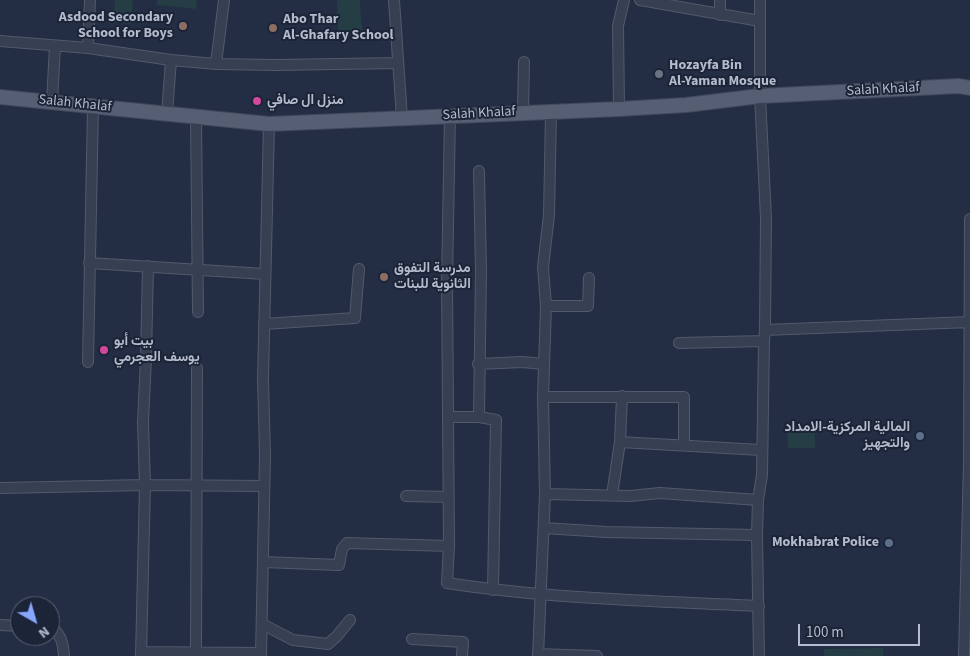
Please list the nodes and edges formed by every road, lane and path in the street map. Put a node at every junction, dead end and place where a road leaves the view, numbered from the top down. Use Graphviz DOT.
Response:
graph roads {
  1 [pos="90,0"];
  2 [pos="224,0"];
  3 [pos="394,0"];
  4 [pos="624,0"];
  5 [pos="640,0"];
  6 [pos="720,0"];
  7 [pos="760,0"];
  8 [pos="720,15"];
  9 [pos="760,21"];
  10 [pos="0,41"];
  11 [pos="55,46"];
  12 [pos="88,48"];
  13 [pos="172,60"];
  14 [pos="524,62"];
  15 [pos="398,63"];
  16 [pos="216,64"];
  17 [pos="966,85"];
  18 [pos="760,96"];
  19 [pos="0,97"];
  20 [pos="52,102"];
  21 [pos="93,106"];
  22 [pos="619,109"];
  23 [pos="523,112"];
  24 [pos="550,112"];
  25 [pos="167,114"];
  26 [pos="450,116"];
  27 [pos="196,117"];
  28 [pos="402,118"];
  29 [pos="269,124"];
  30 [pos="480,171"];
  31 [pos="970,219"];
  32 [pos="89,263"];
  33 [pos="148,266"];
  34 [pos="198,269"];
  35 [pos="359,269"];
  36 [pos="265,274"];
  37 [pos="589,278"];
  38 [pos="546,306"];
  39 [pos="198,312"];
  40 [pos="970,322"];
  41 [pos="264,324"];
  42 [pos="766,330"];
  43 [pos="764,340"];
  44 [pos="679,343"];
  45 [pos="88,362"];
  46 [pos="478,364"];
  47 [pos="544,364"];
  48 [pos="197,368"];
  49 [pos="622,396"];
  50 [pos="543,397"];
  51 [pos="448,417"];
  52 [pos="479,417"];
  53 [pos="620,442"];
  54 [pos="684,445"];
  55 [pos="761,450"];
  56 [pos="145,485"];
  57 [pos="197,486"];
  58 [pos="264,486"];
  59 [pos="0,488"];
  60 [pos="545,494"];
  61 [pos="612,495"];
  62 [pos="406,496"];
  63 [pos="449,497"];
  64 [pos="758,500"];
  65 [pos="544,528"];
  66 [pos="757,535"];
  67 [pos="969,539"];
  68 [pos="449,546"];
  69 [pos="263,562"];
  70 [pos="493,590"];
  71 [pos="540,595"];
  72 [pos="759,606"];
  73 [pos="350,620"];
  74 [pos="262,624"];
  75 [pos="60,635"];
  76 [pos="412,639"];
  77 [pos="141,654"];
  78 [pos="261,654"];
  79 [pos="196,655"];
  80 [pos="538,655"];
  81 [pos="64,656"];
  82 [pos="462,656"];
  83 [pos="596,656"];
  84 [pos="759,656"];
  85 [pos="964,656"];
  1 -- 12 [label="street"];
  2 -- 16 [label="street"];
  3 -- 15 [label="street"];
  4 -- 22 [label="street"];
  5 -- 8 [label="street"];
  6 -- 8 [label="street"];
  7 -- 9 [label="street"];
  8 -- 9 [label="street"];
  9 -- 18 [label="street"];
  10 -- 11 [label="street"];
  11 -- 12 [label="street"];
  11 -- 20 [label="street"];
  12 -- 13 [label="street"];
  13 -- 16 [label="street"];
  13 -- 25 [label="street"];
  14 -- 23 [label="street"];
  15 -- 16 [label="street"];
  15 -- 28 [label="street"];
  17 -- 18 [label="main road, Salah Khalaf"];
  18 -- 22 [label="main road, Salah Khalaf"];
  18 -- 42 [label="street"];
  19 -- 20 [label="main road, Salah Khalaf"];
  20 -- 21 [label="main road, Salah Khalaf"];
  21 -- 25 [label="main road, Salah Khalaf"];
  21 -- 32 [label="street"];
  22 -- 24 [label="main road, Salah Khalaf"];
  23 -- 24 [label="main road, Salah Khalaf"];
  23 -- 26 [label="main road, Salah Khalaf"];
  24 -- 38 [label="street"];
  25 -- 27 [label="main road, Salah Khalaf"];
  26 -- 28 [label="main road, Salah Khalaf"];
  26 -- 51 [label="street"];
  27 -- 29 [label="main road, Salah Khalaf"];
  27 -- 34 [label="street"];
  28 -- 29 [label="main road, Salah Khalaf"];
  29 -- 36 [label="street"];
  30 -- 46 [label="street"];
  31 -- 40 [label="street"];
  32 -- 33 [label="street"];
  32 -- 45 [label="street"];
  33 -- 34 [label="street"];
  33 -- 56 [label="street"];
  34 -- 36 [label="street"];
  34 -- 39 [label="street"];
  35 -- 41 [label="street"];
  36 -- 41 [label="street"];
  37 -- 38 [label="street"];
  38 -- 47 [label="street"];
  40 -- 42 [label="street"];
  40 -- 67 [label="street"];
  41 -- 58 [label="street"];
  42 -- 43 [label="street"];
  43 -- 44 [label="street"];
  43 -- 55 [label="street"];
  46 -- 47 [label="street"];
  46 -- 52 [label="street"];
  47 -- 50 [label="street"];
  48 -- 57 [label="street"];
  49 -- 50 [label="street"];
  49 -- 53 [label="street"];
  49 -- 54 [label="street"];
  50 -- 60 [label="street"];
  51 -- 52 [label="street"];
  51 -- 63 [label="street"];
  52 -- 70 [label="street"];
  53 -- 54 [label="street"];
  53 -- 61 [label="street"];
  54 -- 55 [label="street"];
  55 -- 64 [label="street"];
  56 -- 57 [label="street"];
  56 -- 59 [label="street"];
  56 -- 77 [label="street"];
  57 -- 58 [label="street"];
  57 -- 79 [label="street"];
  58 -- 69 [label="street"];
  60 -- 61 [label="street"];
  60 -- 65 [label="street"];
  61 -- 64 [label="street"];
  62 -- 63 [label="street"];
  63 -- 68 [label="street"];
  64 -- 66 [label="street"];
  65 -- 66 [label="street"];
  65 -- 71 [label="street"];
  66 -- 72 [label="street"];
  67 -- 85 [label="street"];
  68 -- 69 [label="street"];
  68 -- 70 [label="street"];
  69 -- 74 [label="street"];
  70 -- 71 [label="street"];
  71 -- 72 [label="street"];
  71 -- 80 [label="street"];
  72 -- 84 [label="street"];
  73 -- 74 [label="street"];
  74 -- 78 [label="street"];
  75 -- 81 [label="street"];
  76 -- 82 [label="street"];
  77 -- 79 [label="street"];
  78 -- 79 [label="street"];
  80 -- 83 [label="street"];
}
